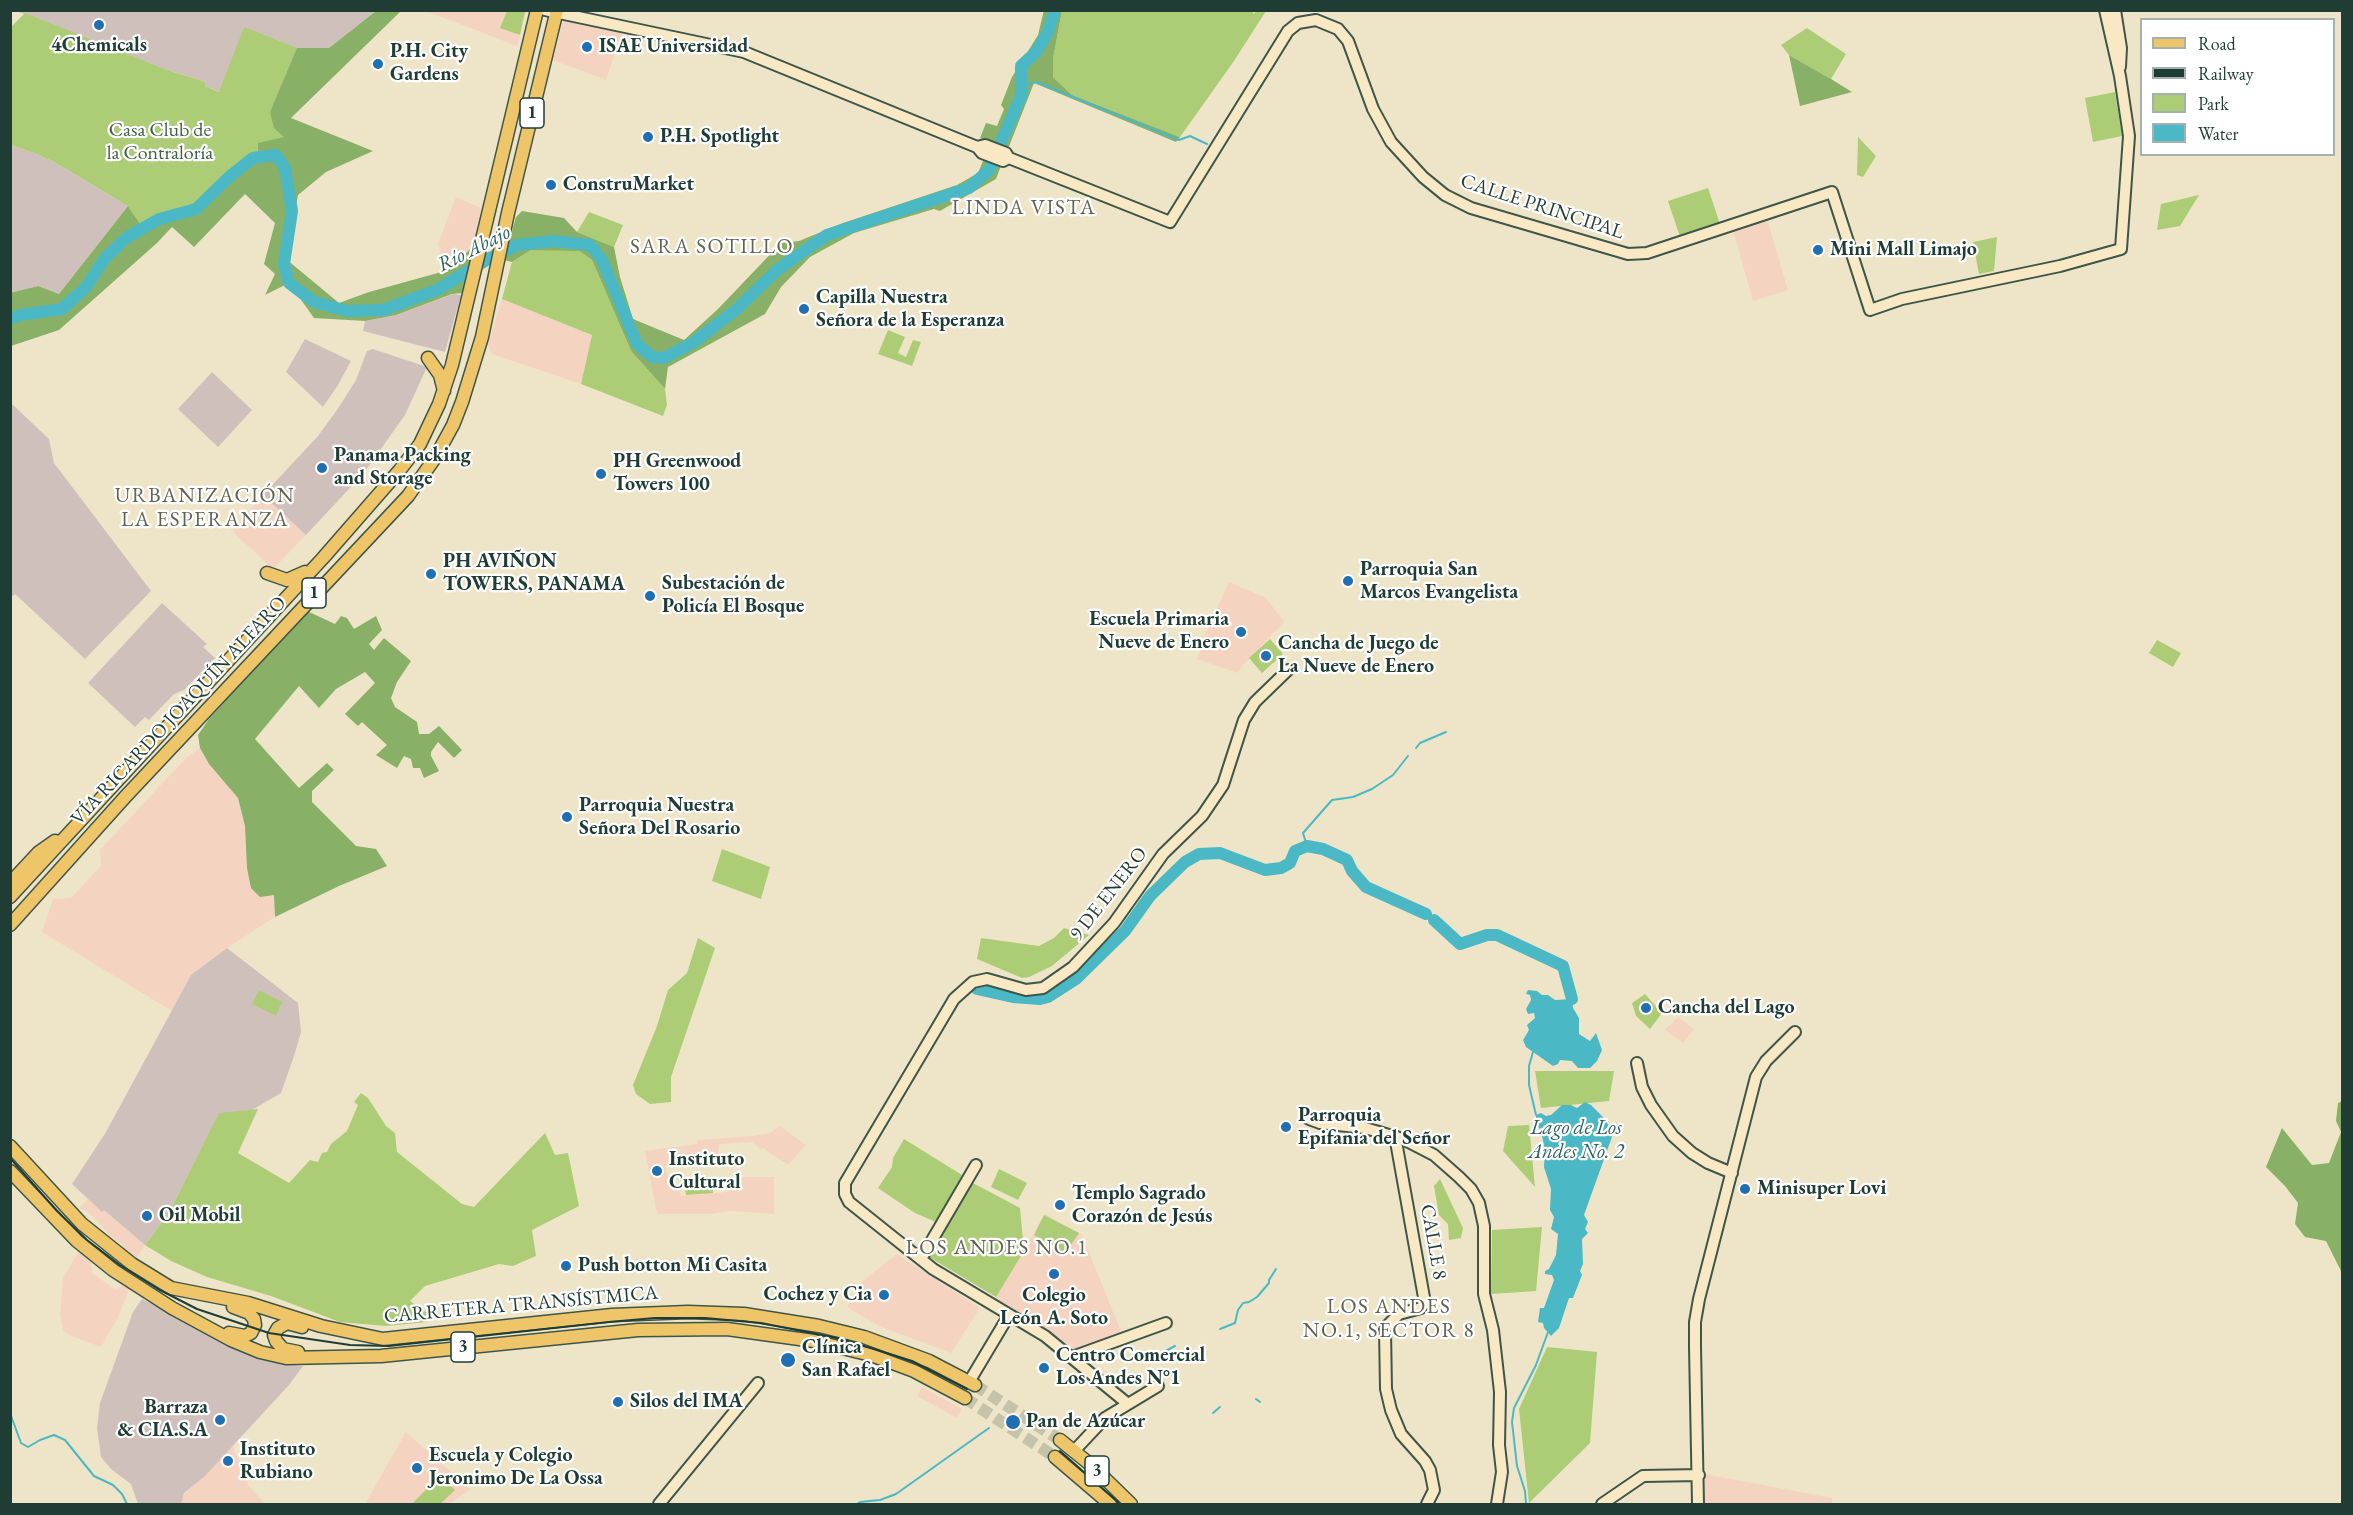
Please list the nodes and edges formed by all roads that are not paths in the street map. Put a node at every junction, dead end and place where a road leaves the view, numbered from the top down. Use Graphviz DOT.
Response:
graph roads {
  1 [pos="537,10"];
  2 [pos="2105,10"];
  3 [pos="2115,10"];
  4 [pos="553,11"];
  5 [pos="2120,76"];
  6 [pos="468,302"];
  7 [pos="477,355"];
  8 [pos="428,358"];
  9 [pos="452,365"];
  10 [pos="472,371"];
  11 [pos="444,392"];
  12 [pos="322,558"];
  13 [pos="267,573"];
  14 [pos="290,594"];
  15 [pos="272,639"];
  16 [pos="1288,670"];
  17 [pos="11,891"];
  18 [pos="25,907"];
  19 [pos="10,916"];
  20 [pos="10,925"];
  21 [pos="1795,1032"];
  22 [pos="1636,1063"];
  23 [pos="1309,1119"];
  24 [pos="1395,1136"];
  25 [pos="10,1146"];
  26 [pos="976,1165"];
  27 [pos="10,1171"];
  28 [pos="1731,1173"];
  29 [pos="917,1256"];
  30 [pos="171,1288"];
  31 [pos="1009,1315"];
  32 [pos="186,1316"];
  33 [pos="1166,1323"];
  34 [pos="382,1339"];
  35 [pos="361,1357"];
  36 [pos="1072,1357"];
  37 [pos="758,1383"];
  38 [pos="972,1384"];
  39 [pos="1158,1386"];
  40 [pos="965,1398"];
  41 [pos="1128,1404"];
  42 [pos="1060,1440"];
  43 [pos="1074,1451"];
  44 [pos="1054,1457"];
  45 [pos="1699,1475"];
  46 [pos="659,1504"];
  47 [pos="1110,1504"];
  48 [pos="1131,1504"];
  49 [pos="1427,1504"];
  50 [pos="1497,1504"];
  51 [pos="1602,1504"];
  52 [pos="1698,1504"];
  1 -- 6 [label="main road, VÍA RICARDO JOAQUÍN ALFARO / 1"];
  2 -- 5 [label="street"];
  3 -- 5 [label="street"];
  4 -- 5 [label="street, CALLE PRINCIPAL"];
  4 -- 7 [label="main road, VÍA RICARDO JOAQUÍN ALFARO / 1"];
  6 -- 7 [label="main road"];
  6 -- 9 [label="main road, VÍA RICARDO JOAQUÍN ALFARO / 1"];
  7 -- 10 [label="main road, VÍA RICARDO JOAQUÍN ALFARO / 1"];
  8 -- 11 [label="main road"];
  9 -- 10 [label="main road"];
  9 -- 11 [label="main road, VÍA RICARDO JOAQUÍN ALFARO / 1"];
  10 -- 15 [label="main road, VÍA RICARDO JOAQUÍN ALFARO / 1"];
  11 -- 12 [label="main road, VÍA RICARDO JOAQUÍN ALFARO / 1"];
  12 -- 13 [label="main road"];
  12 -- 14 [label="main road, VÍA RICARDO JOAQUÍN ALFARO / 1"];
  14 -- 15 [label="main road"];
  14 -- 17 [label="main road, VÍA RICARDO JOAQUÍN ALFARO / 1"];
  15 -- 18 [label="main road, VÍA RICARDO JOAQUÍN ALFARO / 1"];
  16 -- 29 [label="street, 9 DE ENERO"];
  18 -- 19 [label="main road"];
  18 -- 20 [label="main road"];
  21 -- 28 [label="street"];
  22 -- 28 [label="street"];
  23 -- 24 [label="street"];
  24 -- 49 [label="street, CALLE 8"];
  24 -- 50 [label="street"];
  25 -- 30 [label="main road, CARRETERA TRANSÍSTMICA / 3"];
  26 -- 29 [label="street"];
  27 -- 32 [label="main road, CARRETERA TRANSÍSTMICA / 3"];
  28 -- 45 [label="street"];
  29 -- 31 [label="street"];
  30 -- 32 [label="main road"];
  30 -- 34 [label="main road, CARRETERA TRANSÍSTMICA / 3"];
  31 -- 36 [label="street"];
  31 -- 38 [label="street"];
  32 -- 35 [label="main road, CARRETERA TRANSÍSTMICA / 3"];
  33 -- 36 [label="street"];
  34 -- 35 [label="main road"];
  34 -- 38 [label="main road, CARRETERA TRANSÍSTMICA / 3"];
  35 -- 40 [label="main road, CARRETERA TRANSÍSTMICA / 3"];
  36 -- 41 [label="street"];
  37 -- 46 [label="street"];
  39 -- 41 [label="street"];
  41 -- 43 [label="street"];
  42 -- 43 [label="main road, 3"];
  43 -- 48 [label="main road, 3"];
  44 -- 47 [label="main road, 3"];
  45 -- 51 [label="street"];
  45 -- 52 [label="street"];
}
